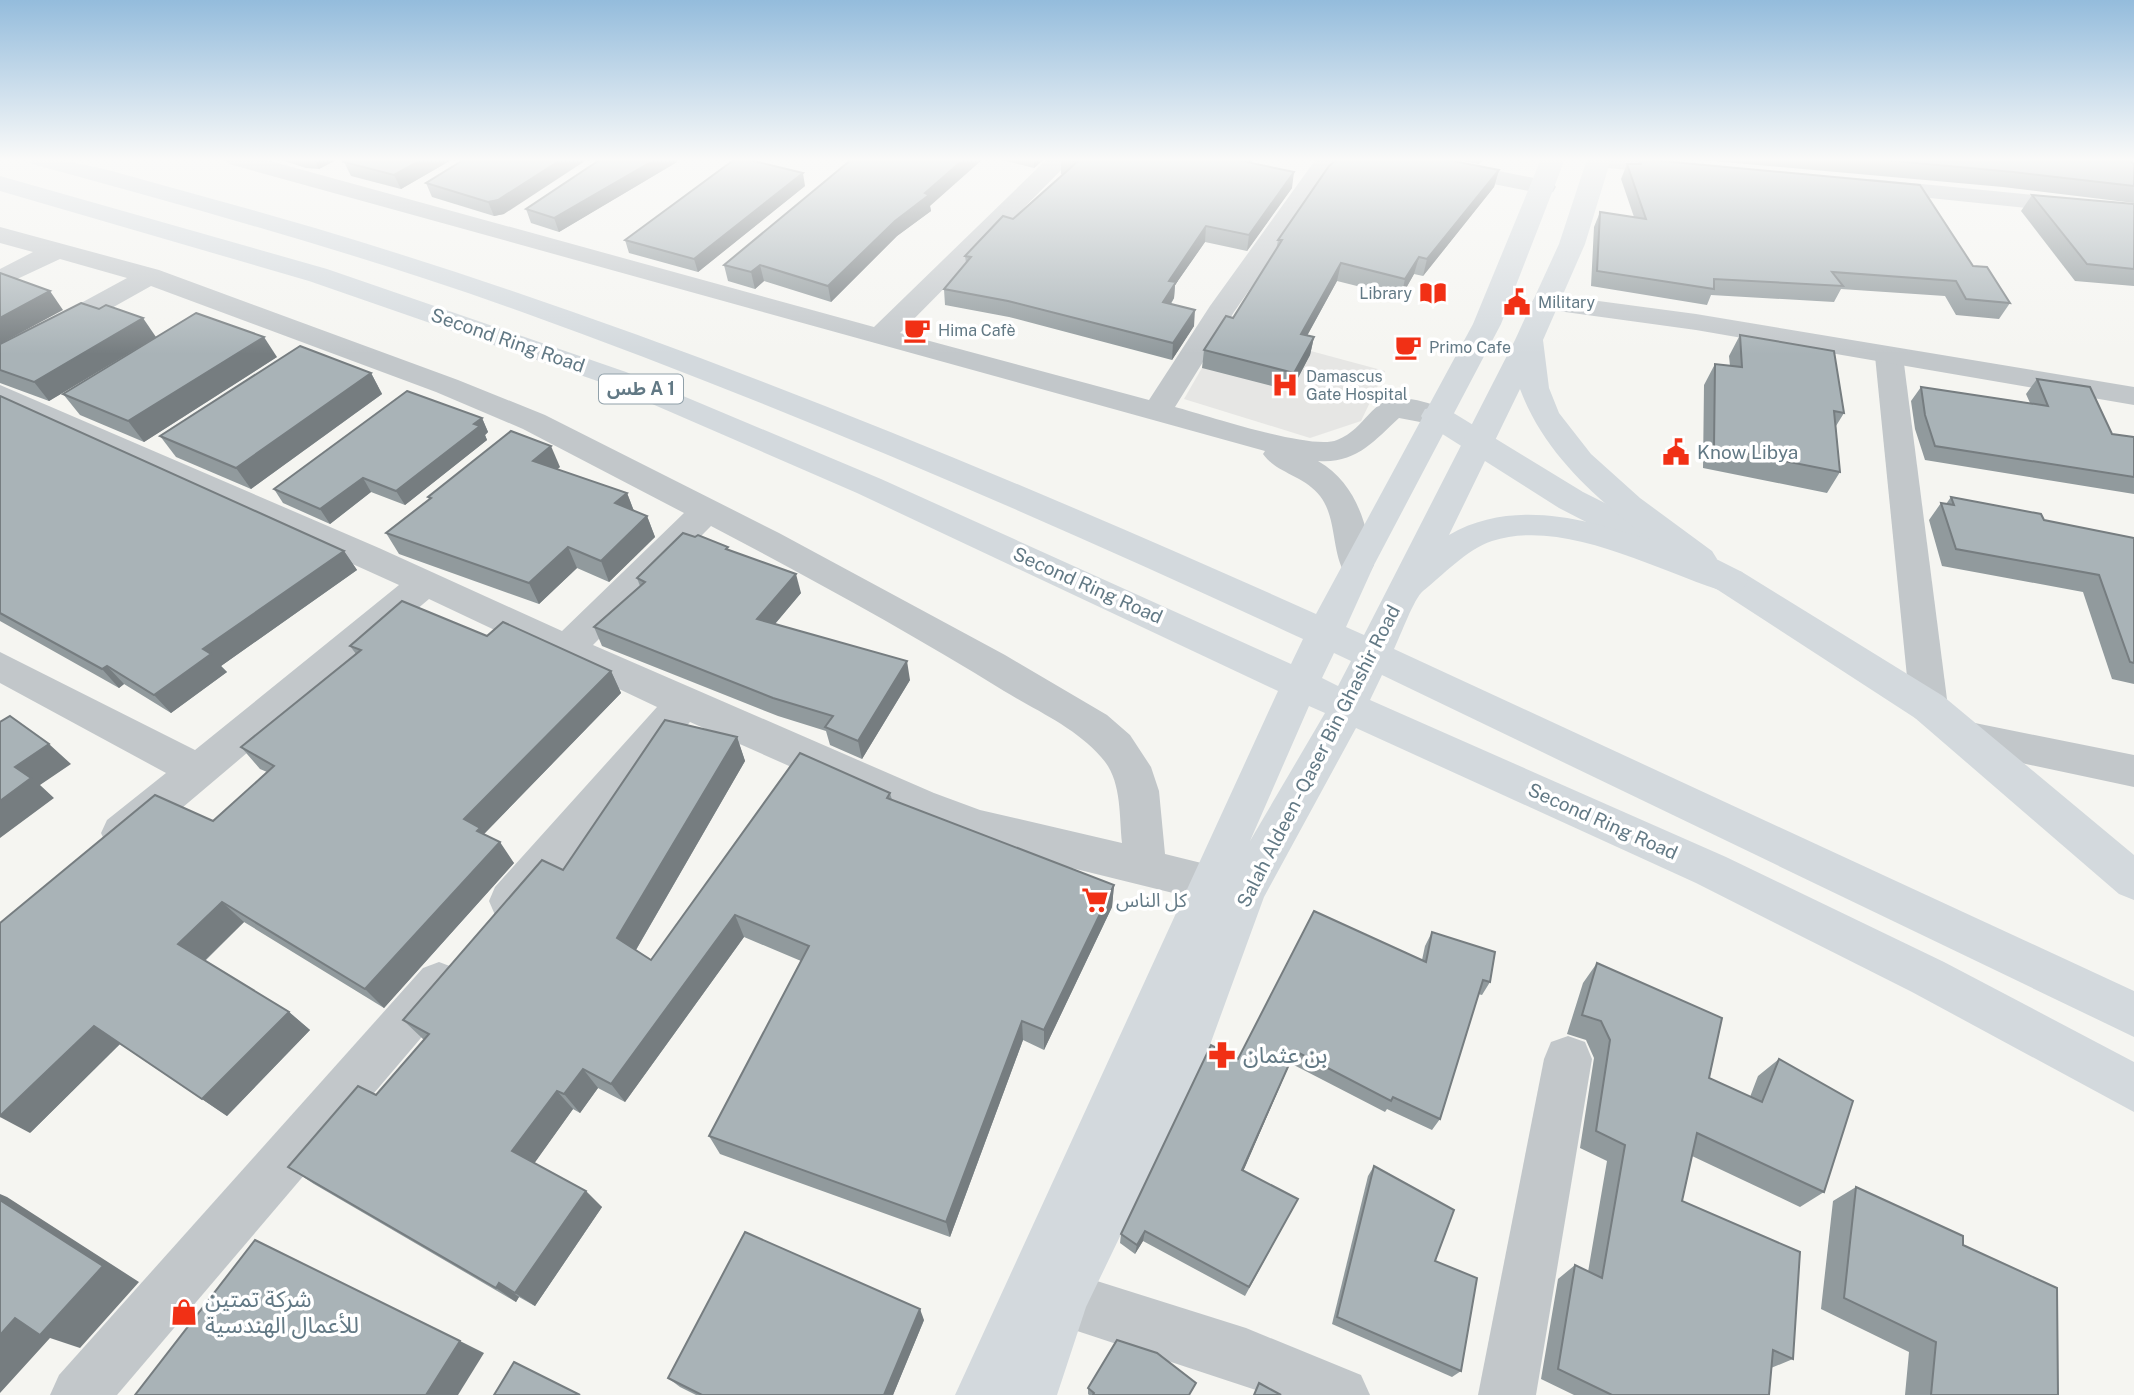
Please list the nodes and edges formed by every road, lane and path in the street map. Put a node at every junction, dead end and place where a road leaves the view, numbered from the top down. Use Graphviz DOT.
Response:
graph roads {
  1 [pos="142,224"];
  2 [pos="271,224"];
  3 [pos="514,224"];
  4 [pos="994,224"];
  5 [pos="1282,224"];
  6 [pos="1529,224"];
  7 [pos="1578,224"];
  8 [pos="0,235"];
  9 [pos="57,250"];
  10 [pos="721,271"];
  11 [pos="150,276"];
  12 [pos="0,279"];
  13 [pos="699,288"];
  14 [pos="1546,302"];
  15 [pos="232,305"];
  16 [pos="198,326"];
  17 [pos="880,337"];
  18 [pos="1529,340"];
  19 [pos="328,341"];
  20 [pos="1889,356"];
  21 [pos="0,359"];
  22 [pos="294,363"];
  23 [pos="428,379"];
  24 [pos="0,394"];
  25 [pos="85,396"];
  26 [pos="2134,396"];
  27 [pos="397,401"];
  28 [pos="1157,412"];
  29 [pos="51,416"];
  30 [pos="1436,416"];
  31 [pos="534,422"];
  32 [pos="1228,433"];
  33 [pos="180,437"];
  34 [pos="1478,441"];
  35 [pos="504,446"];
  36 [pos="146,458"];
  37 [pos="283,484"];
  38 [pos="251,507"];
  39 [pos="708,509"];
  40 [pos="1357,565"];
  41 [pos="1730,581"];
  42 [pos="426,583"];
  43 [pos="1404,590"];
  44 [pos="566,649"];
  45 [pos="0,666"];
  46 [pos="684,703"];
  47 [pos="1929,707"];
  48 [pos="1965,737"];
  49 [pos="197,770"];
  50 [pos="2134,771"];
  51 [pos="93,857"];
  52 [pos="1145,866"];
  53 [pos="2134,881"];
  54 [pos="1227,887"];
  55 [pos="2134,1015"];
  56 [pos="1568,1059"];
  57 [pos="2134,1088"];
  58 [pos="1062,1298"];
  59 [pos="79,1395"];
  60 [pos="984,1395"];
  61 [pos="1028,1395"];
  62 [pos="1341,1395"];
  63 [pos="1507,1395"];
  1 -- 57 [label="main road, Second Ring Road / طس A 1"];
  2 -- 55 [label="main road, Second Ring Road / طس A 1"];
  3 -- 13 [label="street"];
  4 -- 17 [label="street"];
  5 -- 28 [label="street"];
  6 -- 30 [label="main road, Salah Aldeen - Qaser Bin Ghashir Road"];
  7 -- 14 [label="main road, Salah Aldeen - Qaser Bin Ghashir Road"];
  8 -- 9 [label="street"];
  9 -- 11 [label="street"];
  9 -- 12 [label="street"];
  10 -- 13 [label="street"];
  11 -- 15 [label="street"];
  11 -- 21 [label="street"];
  13 -- 17 [label="street"];
  14 -- 18 [label="main road, Salah Aldeen - Qaser Bin Ghashir Road"];
  14 -- 20 [label="street"];
  15 -- 16 [label="street"];
  15 -- 19 [label="street"];
  17 -- 28 [label="street"];
  18 -- 34 [label="main road, Salah Aldeen - Qaser Bin Ghashir Road"];
  18 -- 41 [label="main road"];
  19 -- 22 [label="street"];
  19 -- 23 [label="street"];
  20 -- 26 [label="street"];
  20 -- 47 [label="street"];
  23 -- 27 [label="street"];
  23 -- 31 [label="street"];
  24 -- 29 [label="street"];
  25 -- 29 [label="street"];
  28 -- 32 [label="street"];
  29 -- 36 [label="street"];
  30 -- 32 [label="street"];
  30 -- 34 [label="main road"];
  30 -- 40 [label="main road, Salah Aldeen - Qaser Bin Ghashir Road"];
  31 -- 35 [label="street"];
  31 -- 39 [label="street"];
  32 -- 40 [label="street"];
  33 -- 36 [label="street"];
  34 -- 41 [label="main road"];
  34 -- 43 [label="main road, Salah Aldeen - Qaser Bin Ghashir Road"];
  36 -- 38 [label="street"];
  37 -- 38 [label="street"];
  38 -- 42 [label="street"];
  39 -- 44 [label="street"];
  39 -- 52 [label="street"];
  40 -- 54 [label="main road, Salah Aldeen - Qaser Bin Ghashir Road"];
  41 -- 43 [label="main road"];
  41 -- 47 [label="main road"];
  42 -- 44 [label="street"];
  42 -- 49 [label="street"];
  43 -- 54 [label="main road, Salah Aldeen - Qaser Bin Ghashir Road"];
  44 -- 46 [label="street"];
  45 -- 49 [label="street"];
  46 -- 52 [label="street"];
  46 -- 59 [label="street"];
  47 -- 48 [label="main road"];
  48 -- 50 [label="street"];
  48 -- 53 [label="main road"];
  49 -- 51 [label="street"];
  52 -- 54 [label="street"];
  54 -- 58 [label="main road, Salah Aldeen - Qaser Bin Ghashir Road"];
  54 -- 60 [label="main road, Salah Aldeen - Qaser Bin Ghashir Road"];
  56 -- 63 [label="street"];
  58 -- 61 [label="main road, Salah Aldeen - Qaser Bin Ghashir Road"];
  58 -- 62 [label="street"];
}
